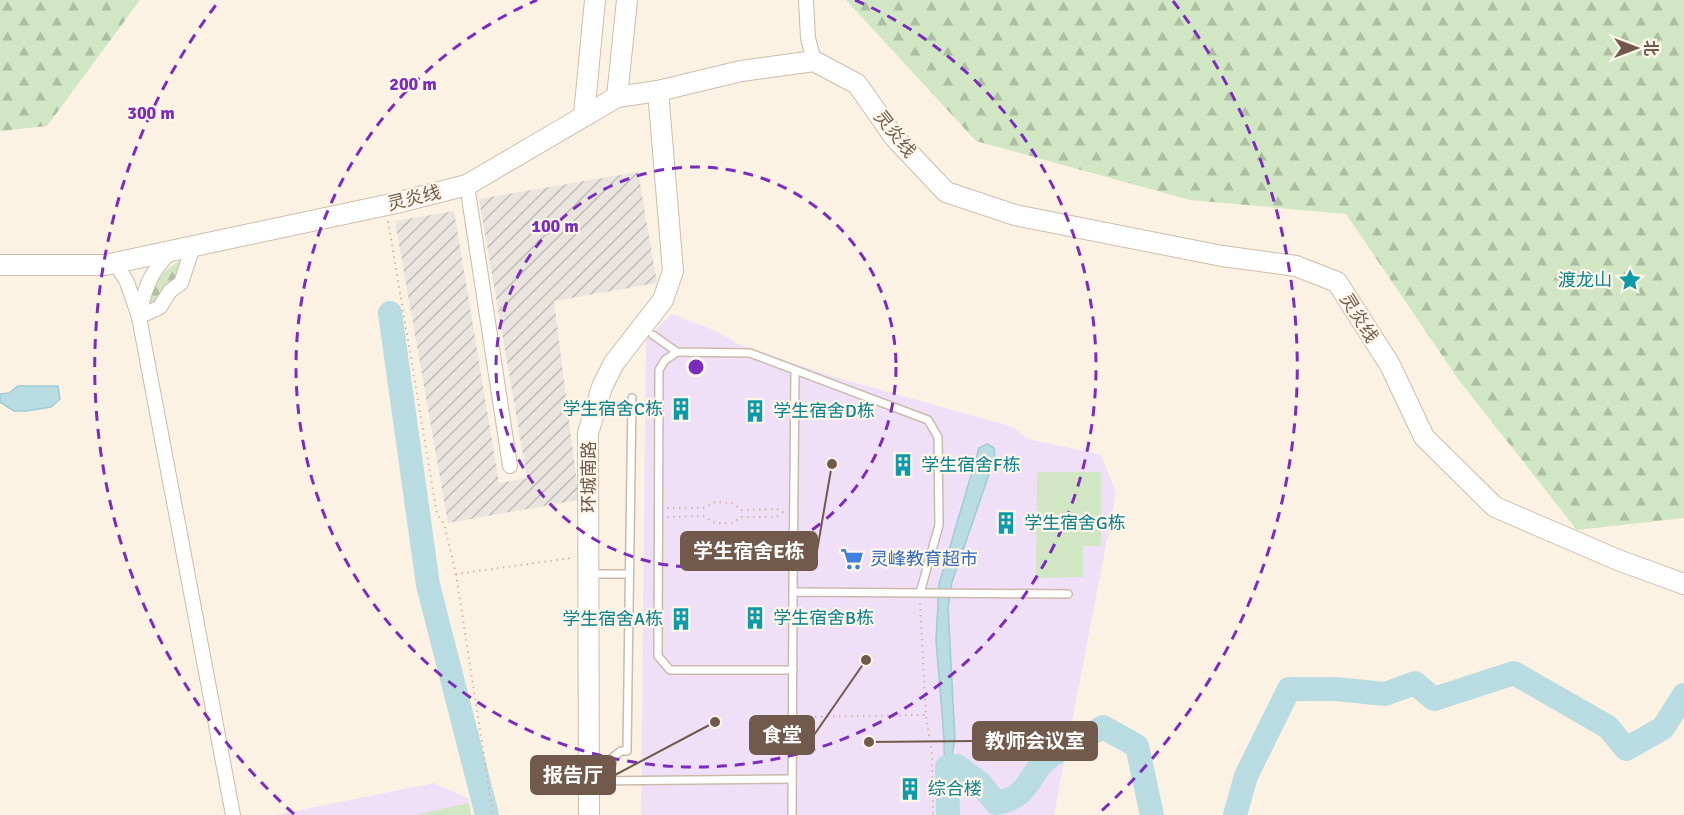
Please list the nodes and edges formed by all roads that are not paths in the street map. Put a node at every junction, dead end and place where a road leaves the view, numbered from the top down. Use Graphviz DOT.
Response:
graph roads {
  1 [pos="595,0"];
  2 [pos="627,0"];
  3 [pos="806,0"];
  4 [pos="814,61"];
  5 [pos="658,91"];
  6 [pos="617,97"];
  7 [pos="584,115"];
  8 [pos="467,185"];
  9 [pos="193,247"];
  10 [pos="173,251"];
  11 [pos="115,262"];
  12 [pos="0,265"];
  13 [pos="139,317"];
  14 [pos="652,336"];
  15 [pos="677,352"];
  16 [pos="795,370"];
  17 [pos="632,398"];
  18 [pos="510,466"];
  19 [pos="589,565"];
  20 [pos="628,574"];
  21 [pos="1684,584"];
  22 [pos="793,592"];
  23 [pos="920,593"];
  24 [pos="1068,594"];
  25 [pos="793,670"];
  26 [pos="792,779"];
  27 [pos="590,781"];
  28 [pos="609,781"];
  29 [pos="233,815"];
  30 [pos="590,815"];
  31 [pos="792,815"];
  1 -- 7 [label="main road"];
  2 -- 6 [label="main road"];
  3 -- 4 [label="street"];
  4 -- 5 [label="main road, 灵炎线"];
  4 -- 21 [label="main road, 灵炎线"];
  5 -- 6 [label="main road, 灵炎线"];
  5 -- 19 [label="main road, 环城南路"];
  6 -- 7 [label="main road, 灵炎线"];
  7 -- 8 [label="main road, 灵炎线"];
  8 -- 9 [label="main road, 灵炎线"];
  8 -- 18 [label="street"];
  9 -- 10 [label="main road, 灵炎线"];
  9 -- 13 [label="street"];
  10 -- 11 [label="main road, 灵炎线"];
  10 -- 13 [label="street"];
  11 -- 12 [label="main road, 灵炎线"];
  11 -- 13 [label="street"];
  13 -- 29 [label="street"];
  14 -- 15 [label="lane"];
  15 -- 16 [label="lane"];
  15 -- 25 [label="lane"];
  16 -- 22 [label="lane"];
  16 -- 23 [label="lane"];
  17 -- 20 [label="lane"];
  19 -- 20 [label="lane"];
  19 -- 27 [label="main road, 环城南路"];
  20 -- 28 [label="lane"];
  22 -- 23 [label="lane"];
  22 -- 25 [label="lane"];
  23 -- 24 [label="lane"];
  25 -- 26 [label="lane"];
  26 -- 28 [label="lane"];
  26 -- 31 [label="lane"];
  27 -- 28 [label="lane"];
  27 -- 30 [label="main road, 环城南路"];
}
